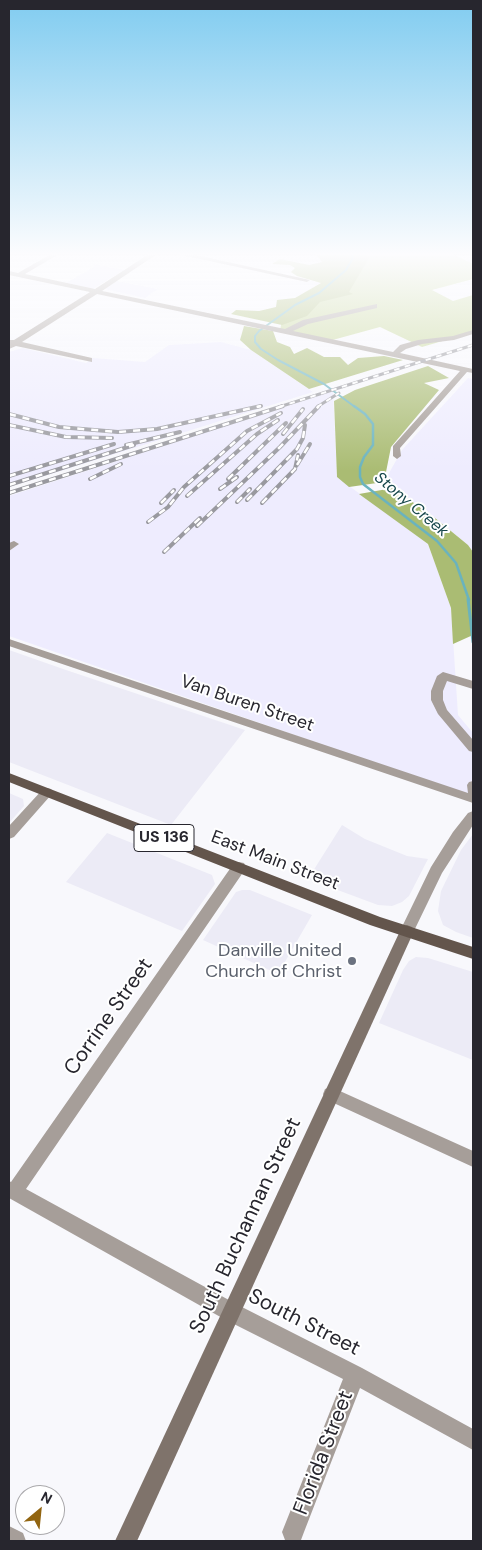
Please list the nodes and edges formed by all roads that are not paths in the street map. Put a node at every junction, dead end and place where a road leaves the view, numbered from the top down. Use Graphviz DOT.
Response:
graph roads {
  1 [pos="39,326"];
  2 [pos="264,326"];
  3 [pos="294,326"];
  4 [pos="284,330"];
  5 [pos="473,332"];
  6 [pos="11,343"];
  7 [pos="394,355"];
  8 [pos="89,360"];
  9 [pos="469,371"];
  10 [pos="397,456"];
  11 [pos="9,642"];
  12 [pos="473,685"];
  13 [pos="473,748"];
  14 [pos="9,777"];
  15 [pos="473,785"];
  16 [pos="473,790"];
  17 [pos="47,792"];
  18 [pos="473,799"];
  19 [pos="473,816"];
  20 [pos="9,834"];
  21 [pos="239,867"];
  22 [pos="407,931"];
  23 [pos="473,953"];
  24 [pos="331,1094"];
  25 [pos="473,1159"];
  26 [pos="12,1190"];
  27 [pos="232,1312"];
  28 [pos="355,1375"];
  29 [pos="473,1440"];
  30 [pos="293,1532"];
  31 [pos="9,1537"];
  32 [pos="15,1541"];
  33 [pos="126,1541"];
  1 -- 6 [label="street"];
  2 -- 4 [label="street"];
  3 -- 4 [label="street"];
  4 -- 7 [label="street"];
  5 -- 7 [label="street"];
  6 -- 8 [label="street"];
  7 -- 9 [label="street"];
  9 -- 10 [label="street"];
  11 -- 18 [label="street, Van Buren Street"];
  12 -- 13 [label="street"];
  14 -- 17 [label="main road, East Main Street / US 136"];
  15 -- 16 [label="street"];
  17 -- 20 [label="street"];
  17 -- 21 [label="main road, East Main Street / US 136"];
  19 -- 22 [label="street"];
  21 -- 22 [label="main road, East Main Street / US 136"];
  21 -- 26 [label="street, Corrine Street"];
  22 -- 23 [label="main road, East Main Street / US 136"];
  22 -- 24 [label="street, South Buchannan Street"];
  24 -- 25 [label="street"];
  24 -- 27 [label="street, South Buchannan Street"];
  26 -- 27 [label="street, South Street"];
  27 -- 28 [label="street, South Street"];
  27 -- 33 [label="street, South Buchannan Street"];
  28 -- 29 [label="street, South Street"];
  28 -- 30 [label="street, Florida Street"];
  31 -- 32 [label="street"];
}
